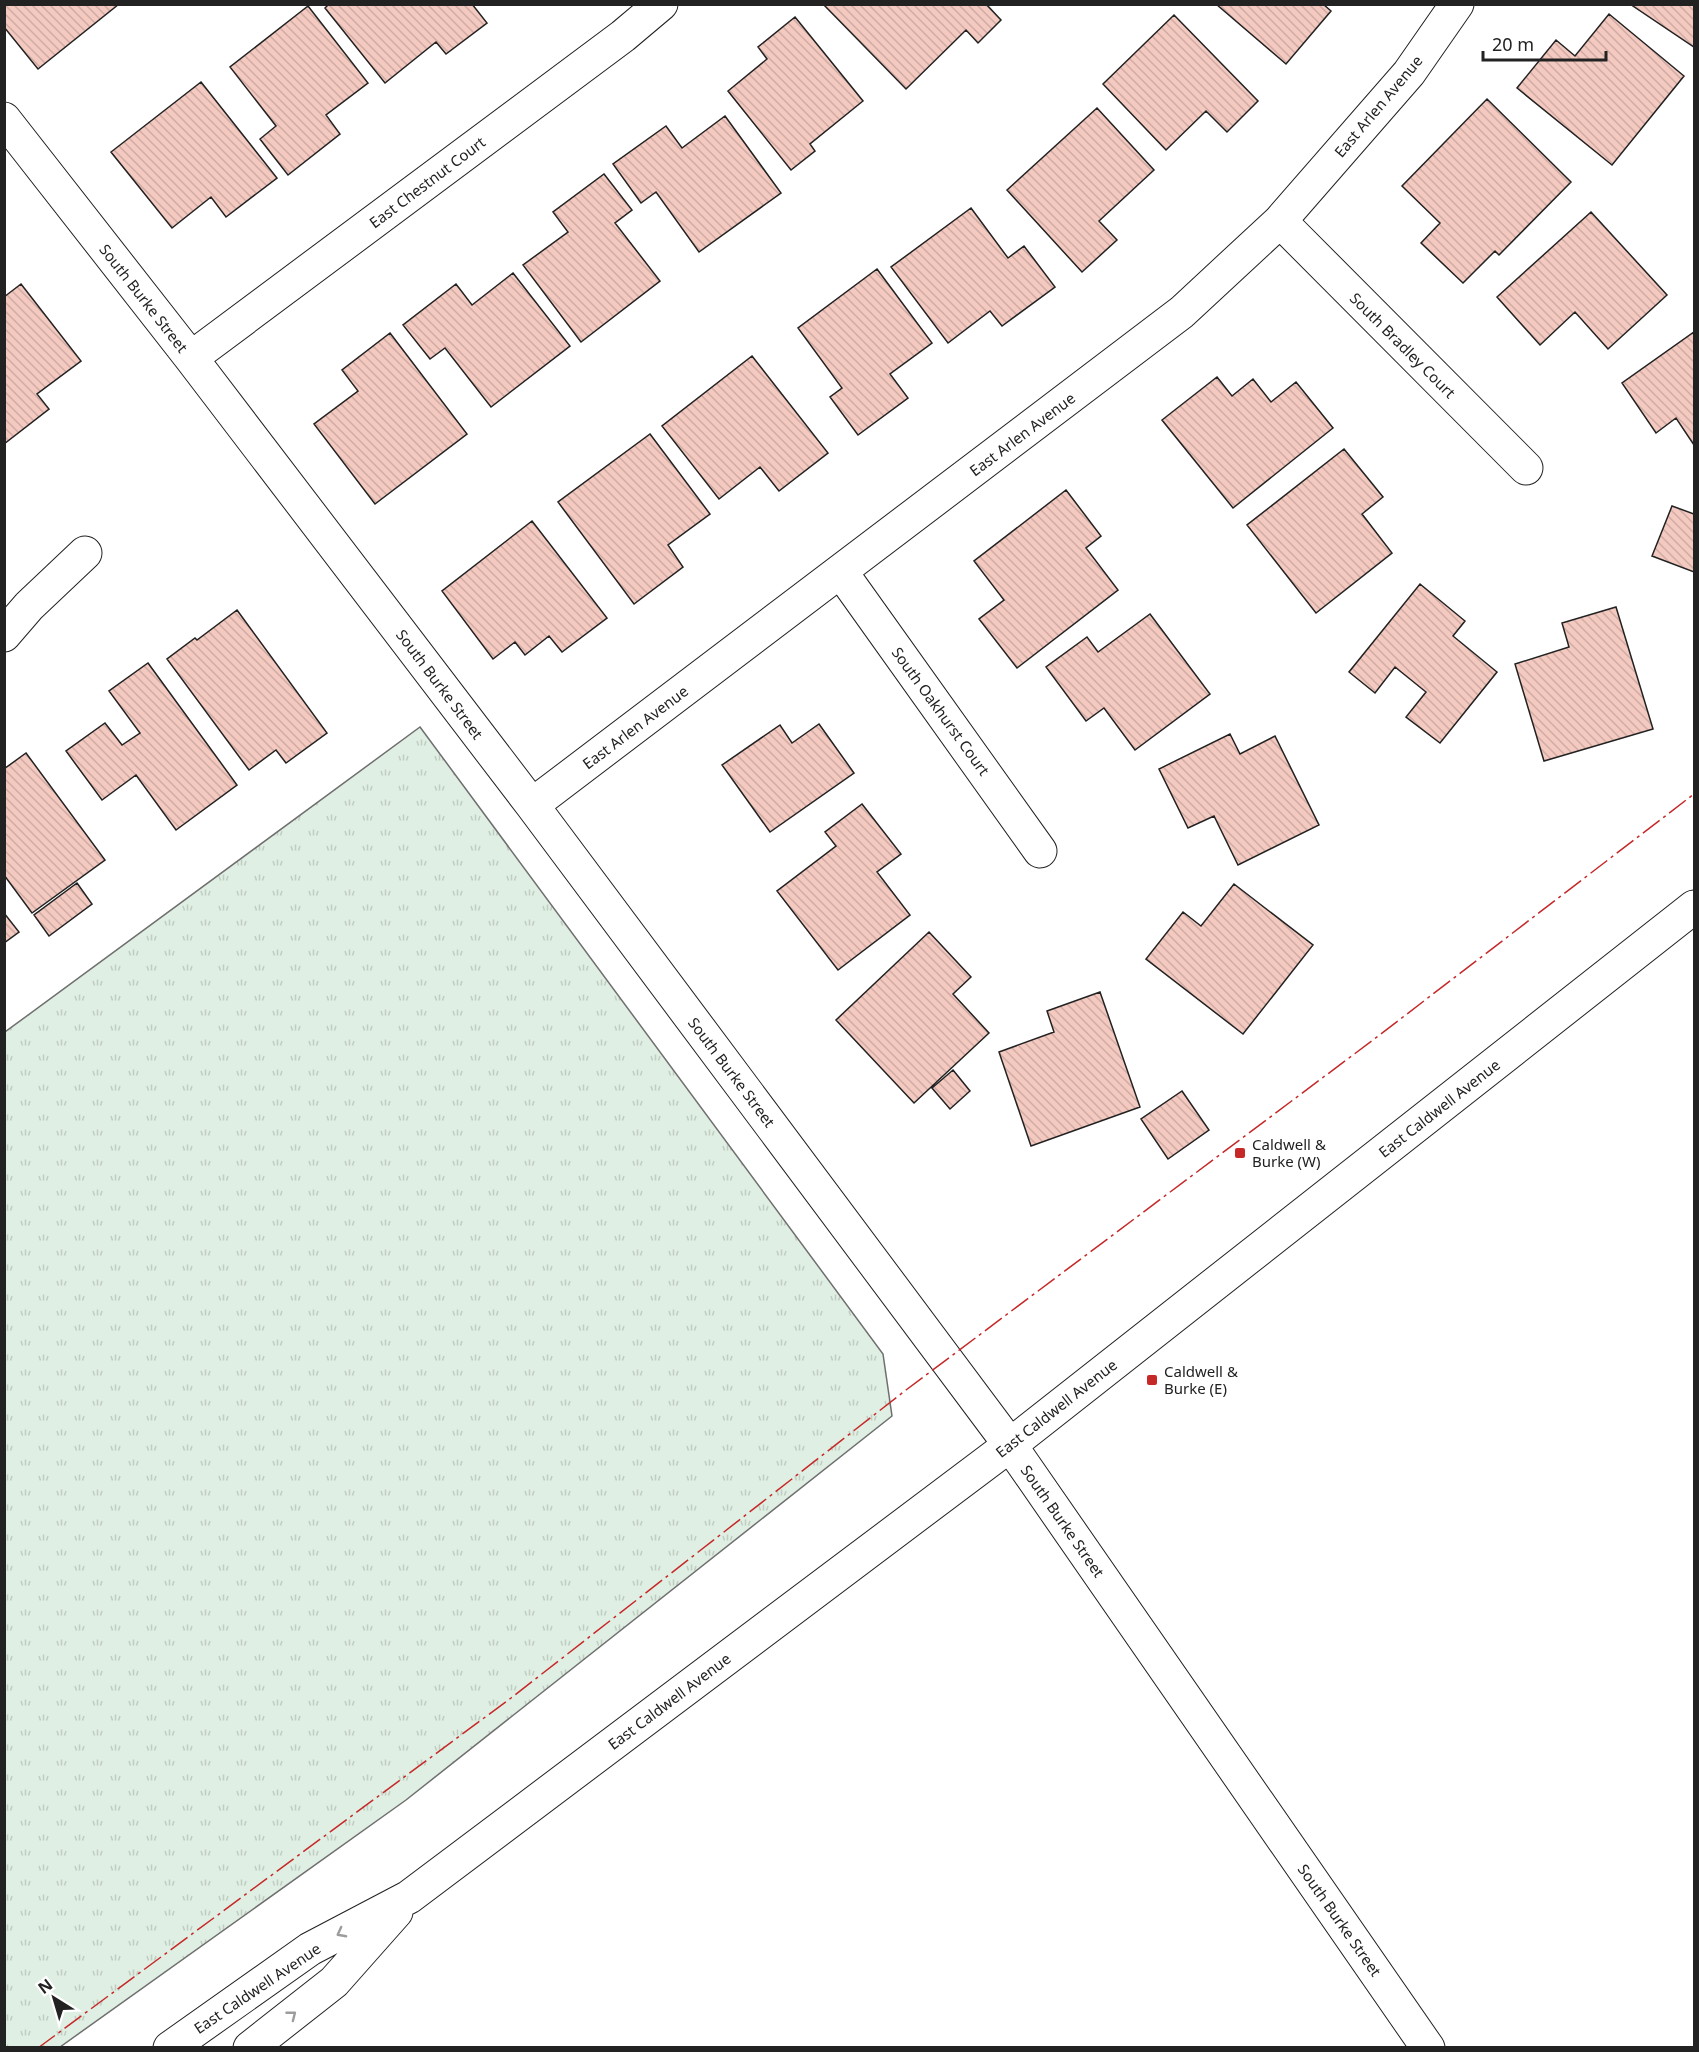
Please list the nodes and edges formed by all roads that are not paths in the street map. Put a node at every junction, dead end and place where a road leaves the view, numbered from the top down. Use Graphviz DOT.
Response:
graph roads {
  1 [pos="661,4"];
  2 [pos="1457,4"];
  3 [pos="4,119"];
  4 [pos="1280,221"];
  5 [pos="191,358"];
  6 [pos="1526,468"];
  7 [pos="85,553"];
  8 [pos="841,572"];
  9 [pos="4,635"];
  10 [pos="532,805"];
  11 [pos="1040,851"];
  12 [pos="1695,908"];
  13 [pos="1010,1445"];
  14 [pos="409,1897"];
  15 [pos="170,2048"];
  16 [pos="250,2048"];
  17 [pos="1428,2048"];
  1 -- 5 [label="street, East Chestnut Court"];
  2 -- 4 [label="street, East Arlen Avenue"];
  3 -- 5 [label="street, South Burke Street"];
  4 -- 6 [label="street, South Bradley Court"];
  4 -- 8 [label="street, East Arlen Avenue"];
  5 -- 10 [label="street, South Burke Street"];
  7 -- 9 [label="street"];
  8 -- 10 [label="street, East Arlen Avenue"];
  8 -- 11 [label="street, South Oakhurst Court"];
  10 -- 13 [label="street, South Burke Street"];
  12 -- 13 [label="street, East Caldwell Avenue"];
  13 -- 14 [label="street, East Caldwell Avenue"];
  13 -- 17 [label="street, South Burke Street"];
  14 -- 15 [label="street, East Caldwell Avenue, one-way"];
  16 -- 14 [label="street, East Caldwell Avenue, one-way"];
}
